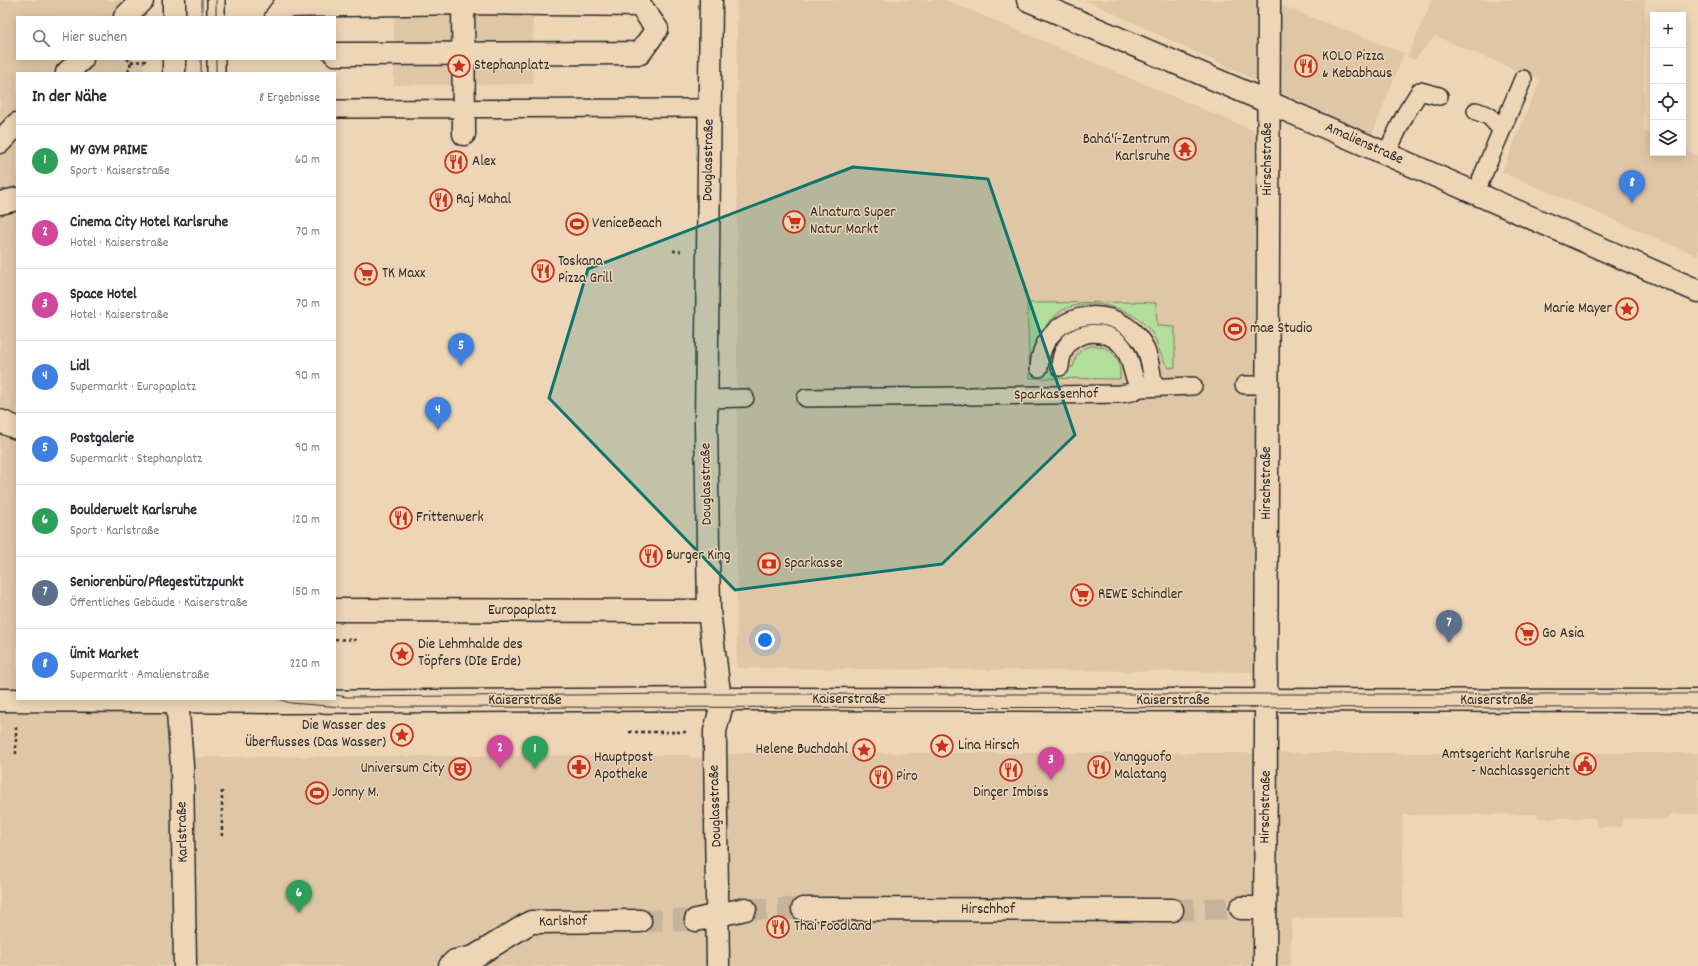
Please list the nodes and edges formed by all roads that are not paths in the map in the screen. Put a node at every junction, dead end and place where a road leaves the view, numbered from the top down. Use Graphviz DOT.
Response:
graph roads {
  1 [pos="142,0"];
  2 [pos="174,0"];
  3 [pos="216,0"];
  4 [pos="711,0"];
  5 [pos="1028,0"];
  6 [pos="1269,0"];
  7 [pos="463,1"];
  8 [pos="126,16"];
  9 [pos="174,16"];
  10 [pos="216,16"];
  11 [pos="277,16"];
  12 [pos="336,54"];
  13 [pos="464,54"];
  14 [pos="81,60"];
  15 [pos="174,60"];
  16 [pos="216,60"];
  17 [pos="68,72"];
  18 [pos="174,72"];
  19 [pos="216,72"];
  20 [pos="1523,79"];
  21 [pos="1438,96"];
  22 [pos="1268,102"];
  23 [pos="464,108"];
  24 [pos="710,108"];
  25 [pos="336,109"];
  26 [pos="1476,111"];
  27 [pos="16,125"];
  28 [pos="1501,129"];
  29 [pos="464,134"];
  30 [pos="0,142"];
  31 [pos="1386,154"];
  32 [pos="1475,194"];
  33 [pos="16,199"];
  34 [pos="0,203"];
  35 [pos="1698,291"];
  36 [pos="1060,367"];
  37 [pos="1040,368"];
  38 [pos="1244,385"];
  39 [pos="1268,385"];
  40 [pos="1193,386"];
  41 [pos="1147,387"];
  42 [pos="745,398"];
  43 [pos="806,398"];
  44 [pos="707,399"];
  45 [pos="0,421"];
  46 [pos="16,428"];
  47 [pos="336,610"];
  48 [pos="709,612"];
  49 [pos="698,694"];
  50 [pos="720,699"];
  51 [pos="0,700"];
  52 [pos="177,700"];
  53 [pos="218,700"];
  54 [pos="1698,700"];
  55 [pos="1267,701"];
  56 [pos="1241,908"];
  57 [pos="1265,908"];
  58 [pos="745,909"];
  59 [pos="803,910"];
  60 [pos="1172,910"];
  61 [pos="718,915"];
  62 [pos="696,920"];
  63 [pos="640,921"];
  64 [pos="185,966"];
  65 [pos="450,966"];
  66 [pos="718,966"];
  67 [pos="1265,966"];
  1 -- 8 [label="street"];
  2 -- 9 [label="street"];
  3 -- 10 [label="lane"];
  4 -- 24 [label="street, Douglasstraße"];
  5 -- 22 [label="street, Amalienstraße"];
  6 -- 22 [label="street, Hirschstraße"];
  7 -- 11 [label="street"];
  7 -- 13 [label="street"];
  7 -- 13 [label="street"];
  12 -- 13 [label="street"];
  13 -- 23 [label="street"];
  14 -- 17 [label="street"];
  15 -- 18 [label="street"];
  16 -- 19 [label="lane"];
  20 -- 28 [label="lane"];
  21 -- 31 [label="lane"];
  22 -- 31 [label="street, Amalienstraße"];
  22 -- 39 [label="street, Hirschstraße"];
  23 -- 24 [label="lane"];
  23 -- 25 [label="lane"];
  23 -- 29 [label="street"];
  24 -- 44 [label="street, Douglasstraße"];
  26 -- 28 [label="lane"];
  27 -- 30 [label="street"];
  28 -- 32 [label="lane"];
  31 -- 32 [label="street, Amalienstraße"];
  32 -- 35 [label="street, Amalienstraße"];
  33 -- 34 [label="street"];
  36 -- 41 [label="lane, Sparkassenhof"];
  37 -- 41 [label="lane, Sparkassenhof"];
  38 -- 39 [label="lane"];
  39 -- 55 [label="street, Hirschstraße"];
  40 -- 41 [label="lane, Sparkassenhof"];
  41 -- 43 [label="lane, Sparkassenhof"];
  42 -- 44 [label="lane"];
  44 -- 48 [label="street, Douglasstraße"];
  45 -- 46 [label="street"];
  47 -- 48 [label="street, Europaplatz"];
  48 -- 50 [label="street, Douglasstraße"];
  49 -- 50 [label="lane"];
  50 -- 53 [label="street, Kaiserstraße"];
  50 -- 55 [label="street, Kaiserstraße"];
  50 -- 61 [label="street, Douglasstraße"];
  51 -- 52 [label="street, Kaiserstraße"];
  52 -- 53 [label="street, Kaiserstraße"];
  52 -- 64 [label="street, Karlstraße"];
  54 -- 55 [label="street, Kaiserstraße"];
  55 -- 57 [label="street, Hirschstraße"];
  56 -- 57 [label="street"];
  57 -- 67 [label="street, Hirschstraße"];
  58 -- 61 [label="street"];
  59 -- 60 [label="street, Hirschhof"];
  61 -- 62 [label="street"];
  61 -- 66 [label="street, Douglasstraße"];
  63 -- 65 [label="street, Karlshof"];
}
